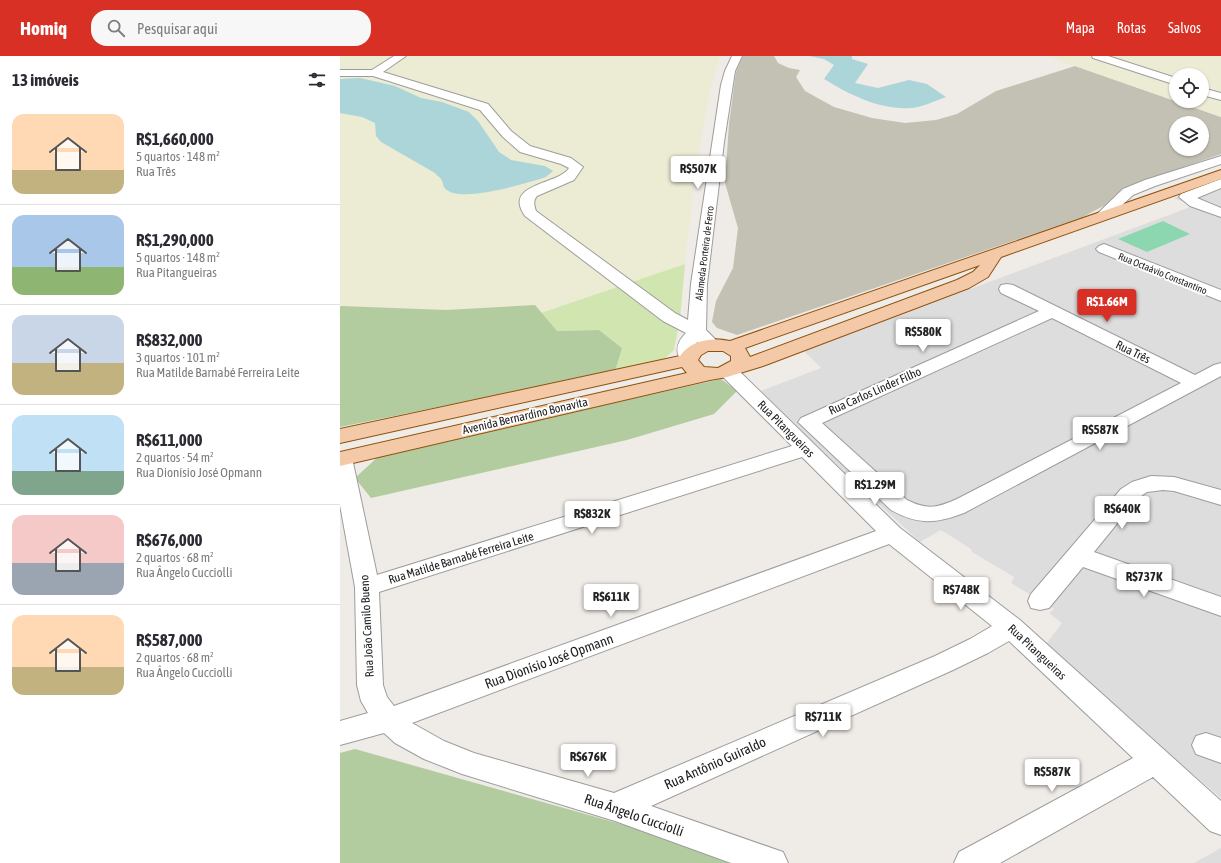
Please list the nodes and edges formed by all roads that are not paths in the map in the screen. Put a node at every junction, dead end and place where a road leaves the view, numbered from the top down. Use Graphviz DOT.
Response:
graph roads {
  1 [pos="401,56"];
  2 [pos="737,56"];
  3 [pos="1097,56"];
  4 [pos="340,73"];
  5 [pos="374,73"];
  6 [pos="1169,80"];
  7 [pos="1209,93"];
  8 [pos="1221,97"];
  9 [pos="1221,160"];
  10 [pos="1221,174"];
  11 [pos="1221,183"];
  12 [pos="1196,210"];
  13 [pos="1221,213"];
  14 [pos="1103,216"];
  15 [pos="1221,226"];
  16 [pos="1104,249"];
  17 [pos="994,255"];
  18 [pos="1007,289"];
  19 [pos="1221,296"];
  20 [pos="841,307"];
  21 [pos="1052,312"];
  22 [pos="860,322"];
  23 [pos="697,332"];
  24 [pos="712,345"];
  25 [pos="731,347"];
  26 [pos="688,359"];
  27 [pos="1221,369"];
  28 [pos="725,371"];
  29 [pos="1194,382"];
  30 [pos="806,449"];
  31 [pos="341,451"];
  32 [pos="1221,498"];
  33 [pos="892,534"];
  34 [pos="1079,556"];
  35 [pos="367,587"];
  36 [pos="1040,601"];
  37 [pos="1221,607"];
  38 [pos="1011,627"];
  39 [pos="388,720"];
  40 [pos="340,733"];
  41 [pos="1154,761"];
  42 [pos="615,807"];
  43 [pos="1221,821"];
  44 [pos="772,863"];
  45 [pos="970,863"];
  1 -- 5 [label="street"];
  2 -- 23 [label="street, Alameda Porteira de Ferro"];
  3 -- 6 [label="street"];
  4 -- 5 [label="street"];
  5 -- 23 [label="street"];
  7 -- 8 [label="street"];
  9 -- 14 [label="street"];
  10 -- 14 [label="main road"];
  11 -- 12 [label="street"];
  12 -- 13 [label="street"];
  12 -- 15 [label="street"];
  14 -- 17 [label="main road"];
  16 -- 19 [label="street, Rua Octaávio Constantino"];
  17 -- 20 [label="main road"];
  17 -- 22 [label="main road, Avenida Bernardino Bonavita"];
  18 -- 21 [label="street, Rua Três"];
  20 -- 22 [label="main road"];
  20 -- 25 [label="main road"];
  21 -- 29 [label="street, Rua Três"];
  21 -- 29 [label="street, Rua Carlos Linder Filho"];
  22 -- 28 [label="main road, Avenida Bernardino Bonavita"];
  23 -- 24 [label="street"];
  23 -- 26 [label="street"];
  24 -- 25 [label="main road, Avenida Bernardino Bonavita"];
  24 -- 26 [label="main road, Avenida Bernardino Bonavita"];
  25 -- 28 [label="main road"];
  26 -- 28 [label="main road"];
  26 -- 31 [label="main road, Avenida Bernardino Bonavita"];
  27 -- 29 [label="street"];
  28 -- 30 [label="street, Rua Pitangueiras"];
  28 -- 31 [label="main road, Avenida Bernardino Bonavita"];
  30 -- 33 [label="street, Rua Pitangueiras"];
  30 -- 35 [label="street, Rua Matilde Barnabé Ferreira Leite"];
  31 -- 35 [label="street, Rua João Camilo Bueno"];
  32 -- 34 [label="street"];
  33 -- 38 [label="street, Rua Pitangueiras"];
  33 -- 39 [label="street, Rua Dionísio José Opmann"];
  34 -- 36 [label="street"];
  34 -- 37 [label="street"];
  35 -- 39 [label="street, Rua João Camilo Bueno"];
  38 -- 41 [label="street, Rua Pitangueiras"];
  38 -- 42 [label="street, Rua Antônio Guiraldo"];
  39 -- 40 [label="street, Rua Dionísio José Opmann"];
  39 -- 42 [label="street, Rua Ângelo Cucciolli"];
  41 -- 43 [label="street, Rua Pitangueiras"];
  41 -- 45 [label="street"];
  42 -- 44 [label="street, Rua Ângelo Cucciolli"];
}
